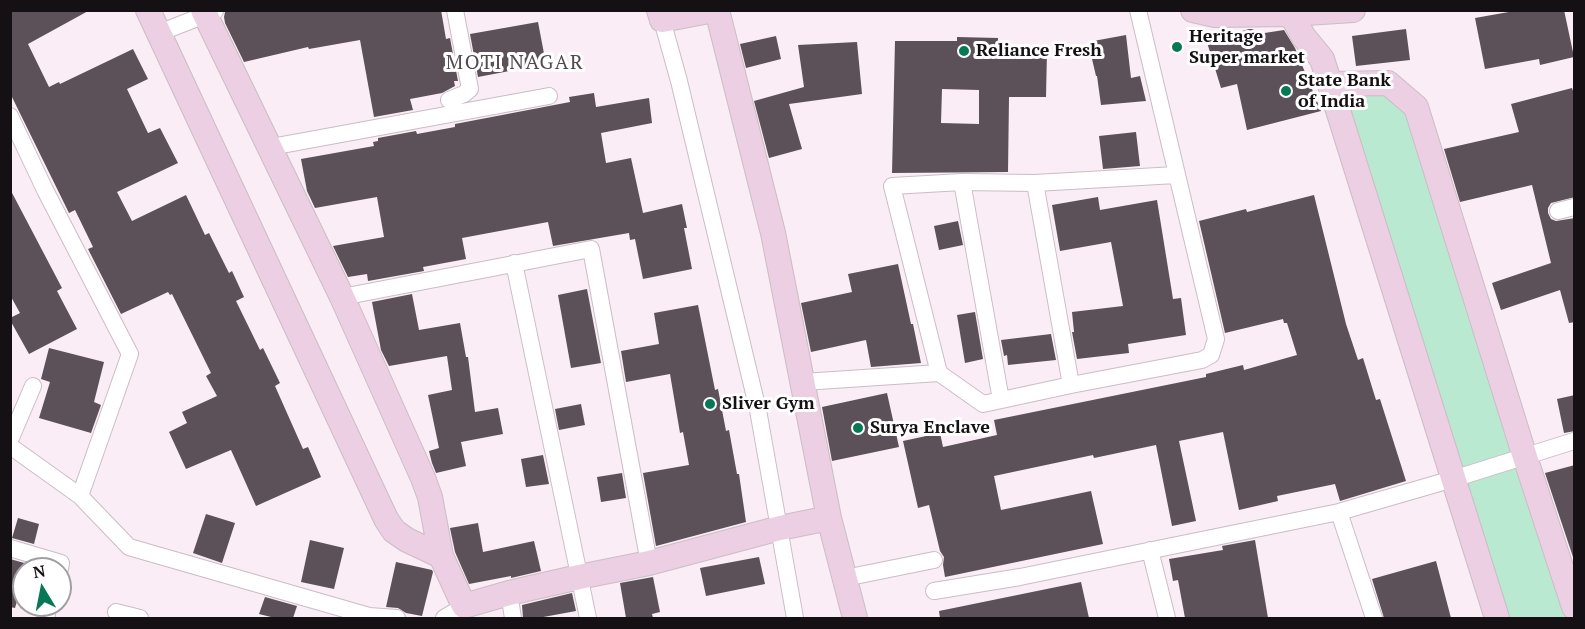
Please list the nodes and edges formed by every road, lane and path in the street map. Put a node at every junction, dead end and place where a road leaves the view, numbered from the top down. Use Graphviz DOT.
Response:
graph roads {
  1 [pos="148,10"];
  2 [pos="455,10"];
  3 [pos="716,10"];
  4 [pos="1138,10"];
  5 [pos="1193,10"];
  6 [pos="1353,10"];
  7 [pos="208,12"];
  8 [pos="1289,12"];
  9 [pos="1318,12"];
  10 [pos="660,15"];
  11 [pos="159,33"];
  12 [pos="1322,59"];
  13 [pos="1330,84"];
  14 [pos="549,96"];
  15 [pos="449,100"];
  16 [pos="10,116"];
  17 [pos="271,147"];
  18 [pos="1176,175"];
  19 [pos="962,182"];
  20 [pos="1035,183"];
  21 [pos="514,263"];
  22 [pos="342,297"];
  23 [pos="939,373"];
  24 [pos="803,382"];
  25 [pos="1071,385"];
  26 [pos="33,386"];
  27 [pos="1001,400"];
  28 [pos="10,440"];
  29 [pos="1575,441"];
  30 [pos="11,447"];
  31 [pos="1525,457"];
  32 [pos="1453,479"];
  33 [pos="80,496"];
  34 [pos="1339,512"];
  35 [pos="829,518"];
  36 [pos="780,528"];
  37 [pos="10,548"];
  38 [pos="1150,550"];
  39 [pos="441,556"];
  40 [pos="41,557"];
  41 [pos="934,560"];
  42 [pos="649,562"];
  43 [pos="579,577"];
  44 [pos="844,578"];
  45 [pos="934,591"];
  46 [pos="509,593"];
  47 [pos="1575,607"];
  48 [pos="116,612"];
  49 [pos="454,612"];
  50 [pos="368,617"];
  51 [pos="140,618"];
  52 [pos="397,618"];
  53 [pos="513,618"];
  54 [pos="588,618"];
  55 [pos="795,618"];
  56 [pos="855,618"];
  57 [pos="1167,618"];
  58 [pos="1374,618"];
  59 [pos="1497,618"];
  1 -- 11 [label="street"];
  2 -- 15 [label="street"];
  3 -- 10 [label="street"];
  3 -- 24 [label="street"];
  4 -- 18 [label="street"];
  5 -- 8 [label="street"];
  6 -- 9 [label="street"];
  7 -- 11 [label="street"];
  7 -- 17 [label="street"];
  8 -- 9 [label="street"];
  8 -- 12 [label="street"];
  9 -- 12 [label="street"];
  10 -- 36 [label="street"];
  11 -- 39 [label="street"];
  12 -- 13 [label="street"];
  13 -- 31 [label="street"];
  13 -- 32 [label="street"];
  14 -- 17 [label="street"];
  16 -- 33 [label="street"];
  17 -- 22 [label="street"];
  18 -- 20 [label="street"];
  18 -- 25 [label="street"];
  19 -- 20 [label="street"];
  19 -- 23 [label="street"];
  19 -- 27 [label="street"];
  20 -- 25 [label="street"];
  21 -- 22 [label="street"];
  21 -- 42 [label="street"];
  21 -- 43 [label="street"];
  22 -- 39 [label="street"];
  23 -- 24 [label="street"];
  23 -- 27 [label="street"];
  24 -- 35 [label="street"];
  25 -- 27 [label="street"];
  26 -- 28 [label="street"];
  29 -- 31 [label="street"];
  30 -- 33 [label="street"];
  31 -- 32 [label="street"];
  31 -- 47 [label="street"];
  32 -- 34 [label="street"];
  32 -- 59 [label="street"];
  33 -- 50 [label="street"];
  34 -- 38 [label="street"];
  34 -- 58 [label="street"];
  35 -- 36 [label="street"];
  35 -- 44 [label="street"];
  36 -- 42 [label="street"];
  36 -- 55 [label="street"];
  37 -- 40 [label="street"];
  38 -- 45 [label="street"];
  38 -- 57 [label="street"];
  39 -- 49 [label="street"];
  41 -- 44 [label="street"];
  42 -- 43 [label="street"];
  43 -- 46 [label="street"];
  43 -- 54 [label="street"];
  44 -- 56 [label="street"];
  46 -- 49 [label="street"];
  46 -- 53 [label="street"];
  48 -- 51 [label="street"];
  50 -- 52 [label="street"];
}
